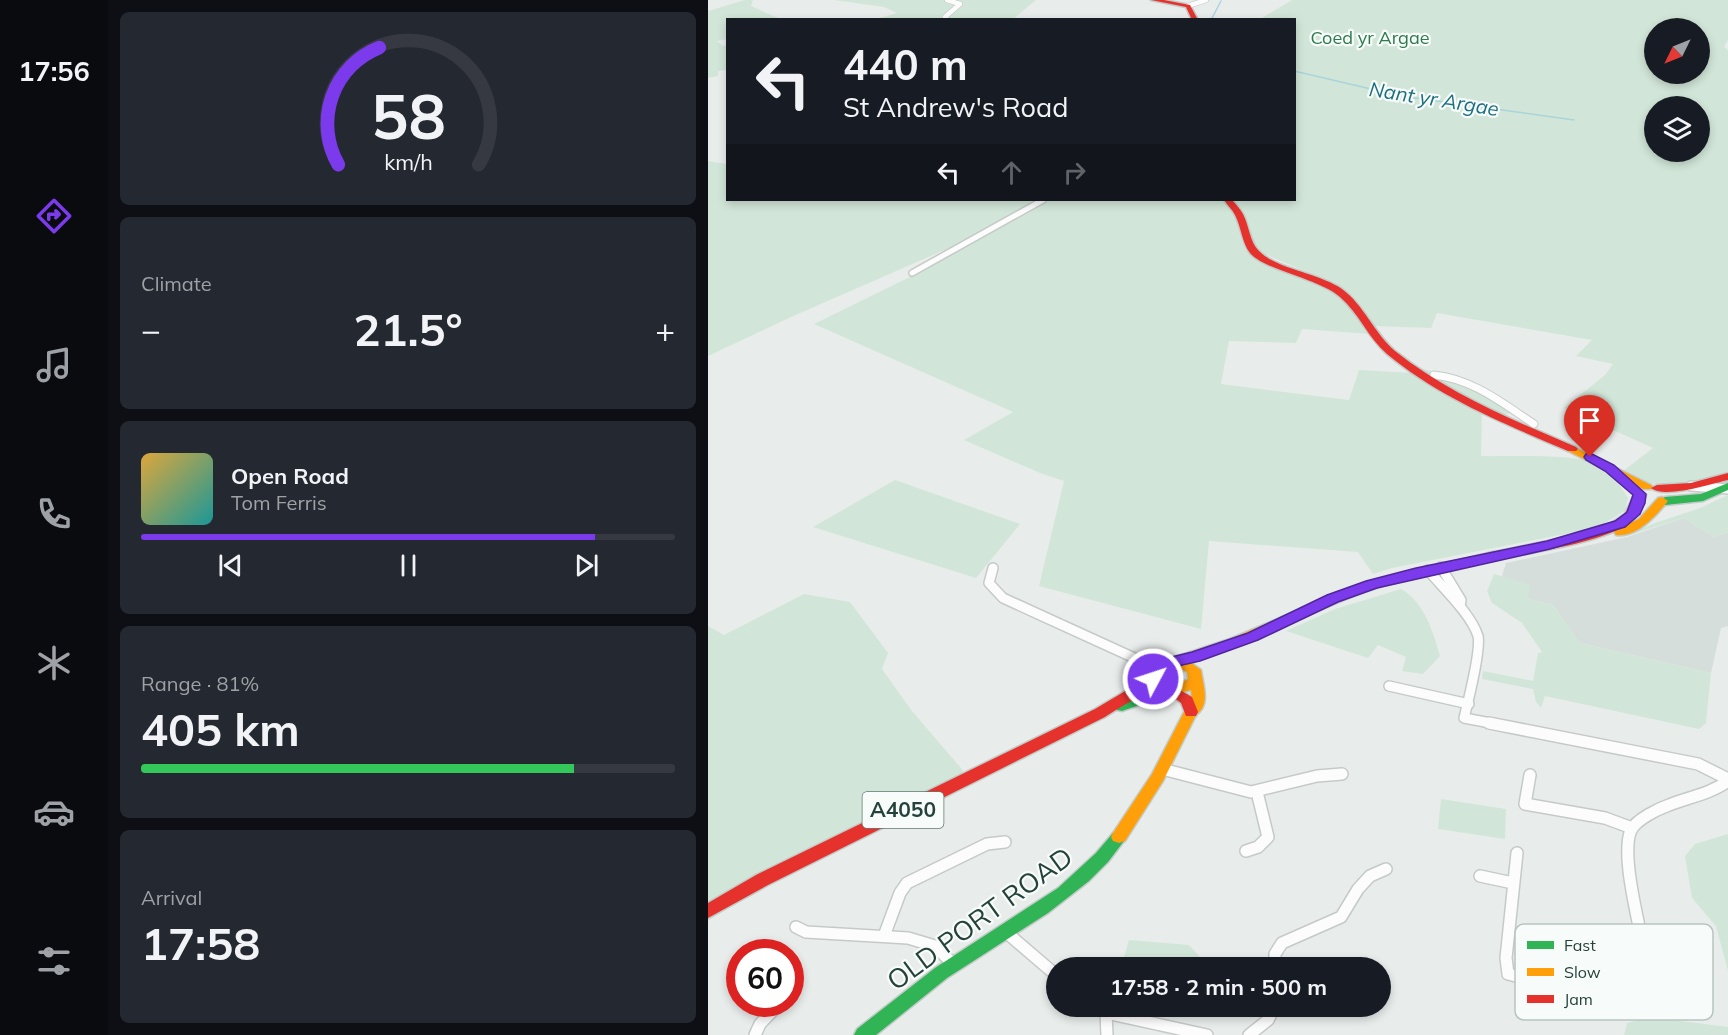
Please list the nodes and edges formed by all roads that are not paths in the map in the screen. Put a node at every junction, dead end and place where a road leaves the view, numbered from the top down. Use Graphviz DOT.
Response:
graph roads {
  1 [pos="946,0"];
  2 [pos="1154,0"];
  3 [pos="1206,0"];
  4 [pos="1188,6"];
  5 [pos="945,18"];
  6 [pos="1194,18"];
  7 [pos="1042,201"];
  8 [pos="1229,201"];
  9 [pos="912,273"];
  10 [pos="1434,375"];
  11 [pos="1516,413"];
  12 [pos="1505,420"];
  13 [pos="1533,424"];
  14 [pos="1727,485"];
  15 [pos="1646,491"];
  16 [pos="1664,501"];
  17 [pos="1550,545"];
  18 [pos="1441,567"];
  19 [pos="993,568"];
  20 [pos="1428,570"];
  21 [pos="1460,606"];
  22 [pos="1253,636"];
  23 [pos="1141,662"];
  24 [pos="1170,662"];
  25 [pos="1153,675"];
  26 [pos="1195,678"];
  27 [pos="1389,686"];
  28 [pos="1171,690"];
  29 [pos="1469,704"];
  30 [pos="1191,712"];
  31 [pos="1100,713"];
  32 [pos="1162,769"];
  33 [pos="1342,774"];
  34 [pos="1530,775"];
  35 [pos="1728,780"];
  36 [pos="1257,792"];
  37 [pos="1632,828"];
  38 [pos="1005,842"];
  39 [pos="1246,851"];
  40 [pos="1517,853"];
  41 [pos="1386,869"];
  42 [pos="1480,876"];
  43 [pos="1513,883"];
  44 [pos="708,911"];
  45 [pos="1639,924"];
  46 [pos="796,927"];
  47 [pos="1007,933"];
  48 [pos="884,936"];
  49 [pos="1275,957"];
  50 [pos="954,965"];
  51 [pos="1046,966"];
  52 [pos="1515,976"];
  53 [pos="766,1017"];
  54 [pos="1103,1017"];
  55 [pos="1131,1017"];
  56 [pos="1270,1017"];
  57 [pos="755,1035"];
  58 [pos="863,1035"];
  59 [pos="1107,1035"];
  60 [pos="1207,1035"];
  61 [pos="1249,1035"];
  1 -- 5 [label="street"];
  2 -- 4 [label="main road"];
  3 -- 4 [label="street"];
  4 -- 6 [label="main road"];
  7 -- 9 [label="street"];
  8 -- 12 [label="main road"];
  10 -- 11 [label="street"];
  11 -- 12 [label="street"];
  11 -- 13 [label="street"];
  12 -- 15 [label="main road"];
  14 -- 15 [label="main road"];
  14 -- 16 [label="main road"];
  15 -- 16 [label="main road"];
  15 -- 16 [label="main road"];
  15 -- 17 [label="main road, A4050"];
  16 -- 17 [label="main road, A4050"];
  17 -- 18 [label="main road, A4050"];
  18 -- 20 [label="main road, A4050"];
  18 -- 21 [label="street"];
  19 -- 23 [label="street"];
  20 -- 21 [label="street"];
  20 -- 22 [label="main road, A4050"];
  21 -- 29 [label="street"];
  22 -- 24 [label="main road, A4050"];
  22 -- 26 [label="main road, A4050"];
  23 -- 24 [label="street"];
  23 -- 25 [label="street"];
  24 -- 25 [label="main road, A4050"];
  24 -- 26 [label="main road"];
  25 -- 28 [label="main road"];
  25 -- 31 [label="main road, A4050"];
  26 -- 28 [label="main road, A4050"];
  26 -- 30 [label="main road, OLD PORT ROAD"];
  27 -- 29 [label="street"];
  28 -- 30 [label="main road"];
  28 -- 31 [label="main road, A4050"];
  29 -- 35 [label="street"];
  30 -- 32 [label="main road, OLD PORT ROAD"];
  31 -- 44 [label="main road, A4050"];
  32 -- 36 [label="street"];
  32 -- 47 [label="main road, OLD PORT ROAD"];
  33 -- 36 [label="street"];
  34 -- 37 [label="street"];
  35 -- 37 [label="street"];
  36 -- 39 [label="street"];
  37 -- 45 [label="street"];
  38 -- 48 [label="street"];
  40 -- 43 [label="street"];
  41 -- 49 [label="street"];
  42 -- 43 [label="street"];
  43 -- 52 [label="street"];
  46 -- 48 [label="street"];
  47 -- 50 [label="main road, OLD PORT ROAD"];
  47 -- 51 [label="street"];
  48 -- 50 [label="street"];
  50 -- 58 [label="main road, OLD PORT ROAD"];
  53 -- 57 [label="street"];
  54 -- 59 [label="street"];
  55 -- 60 [label="street"];
  56 -- 61 [label="street"];
}
